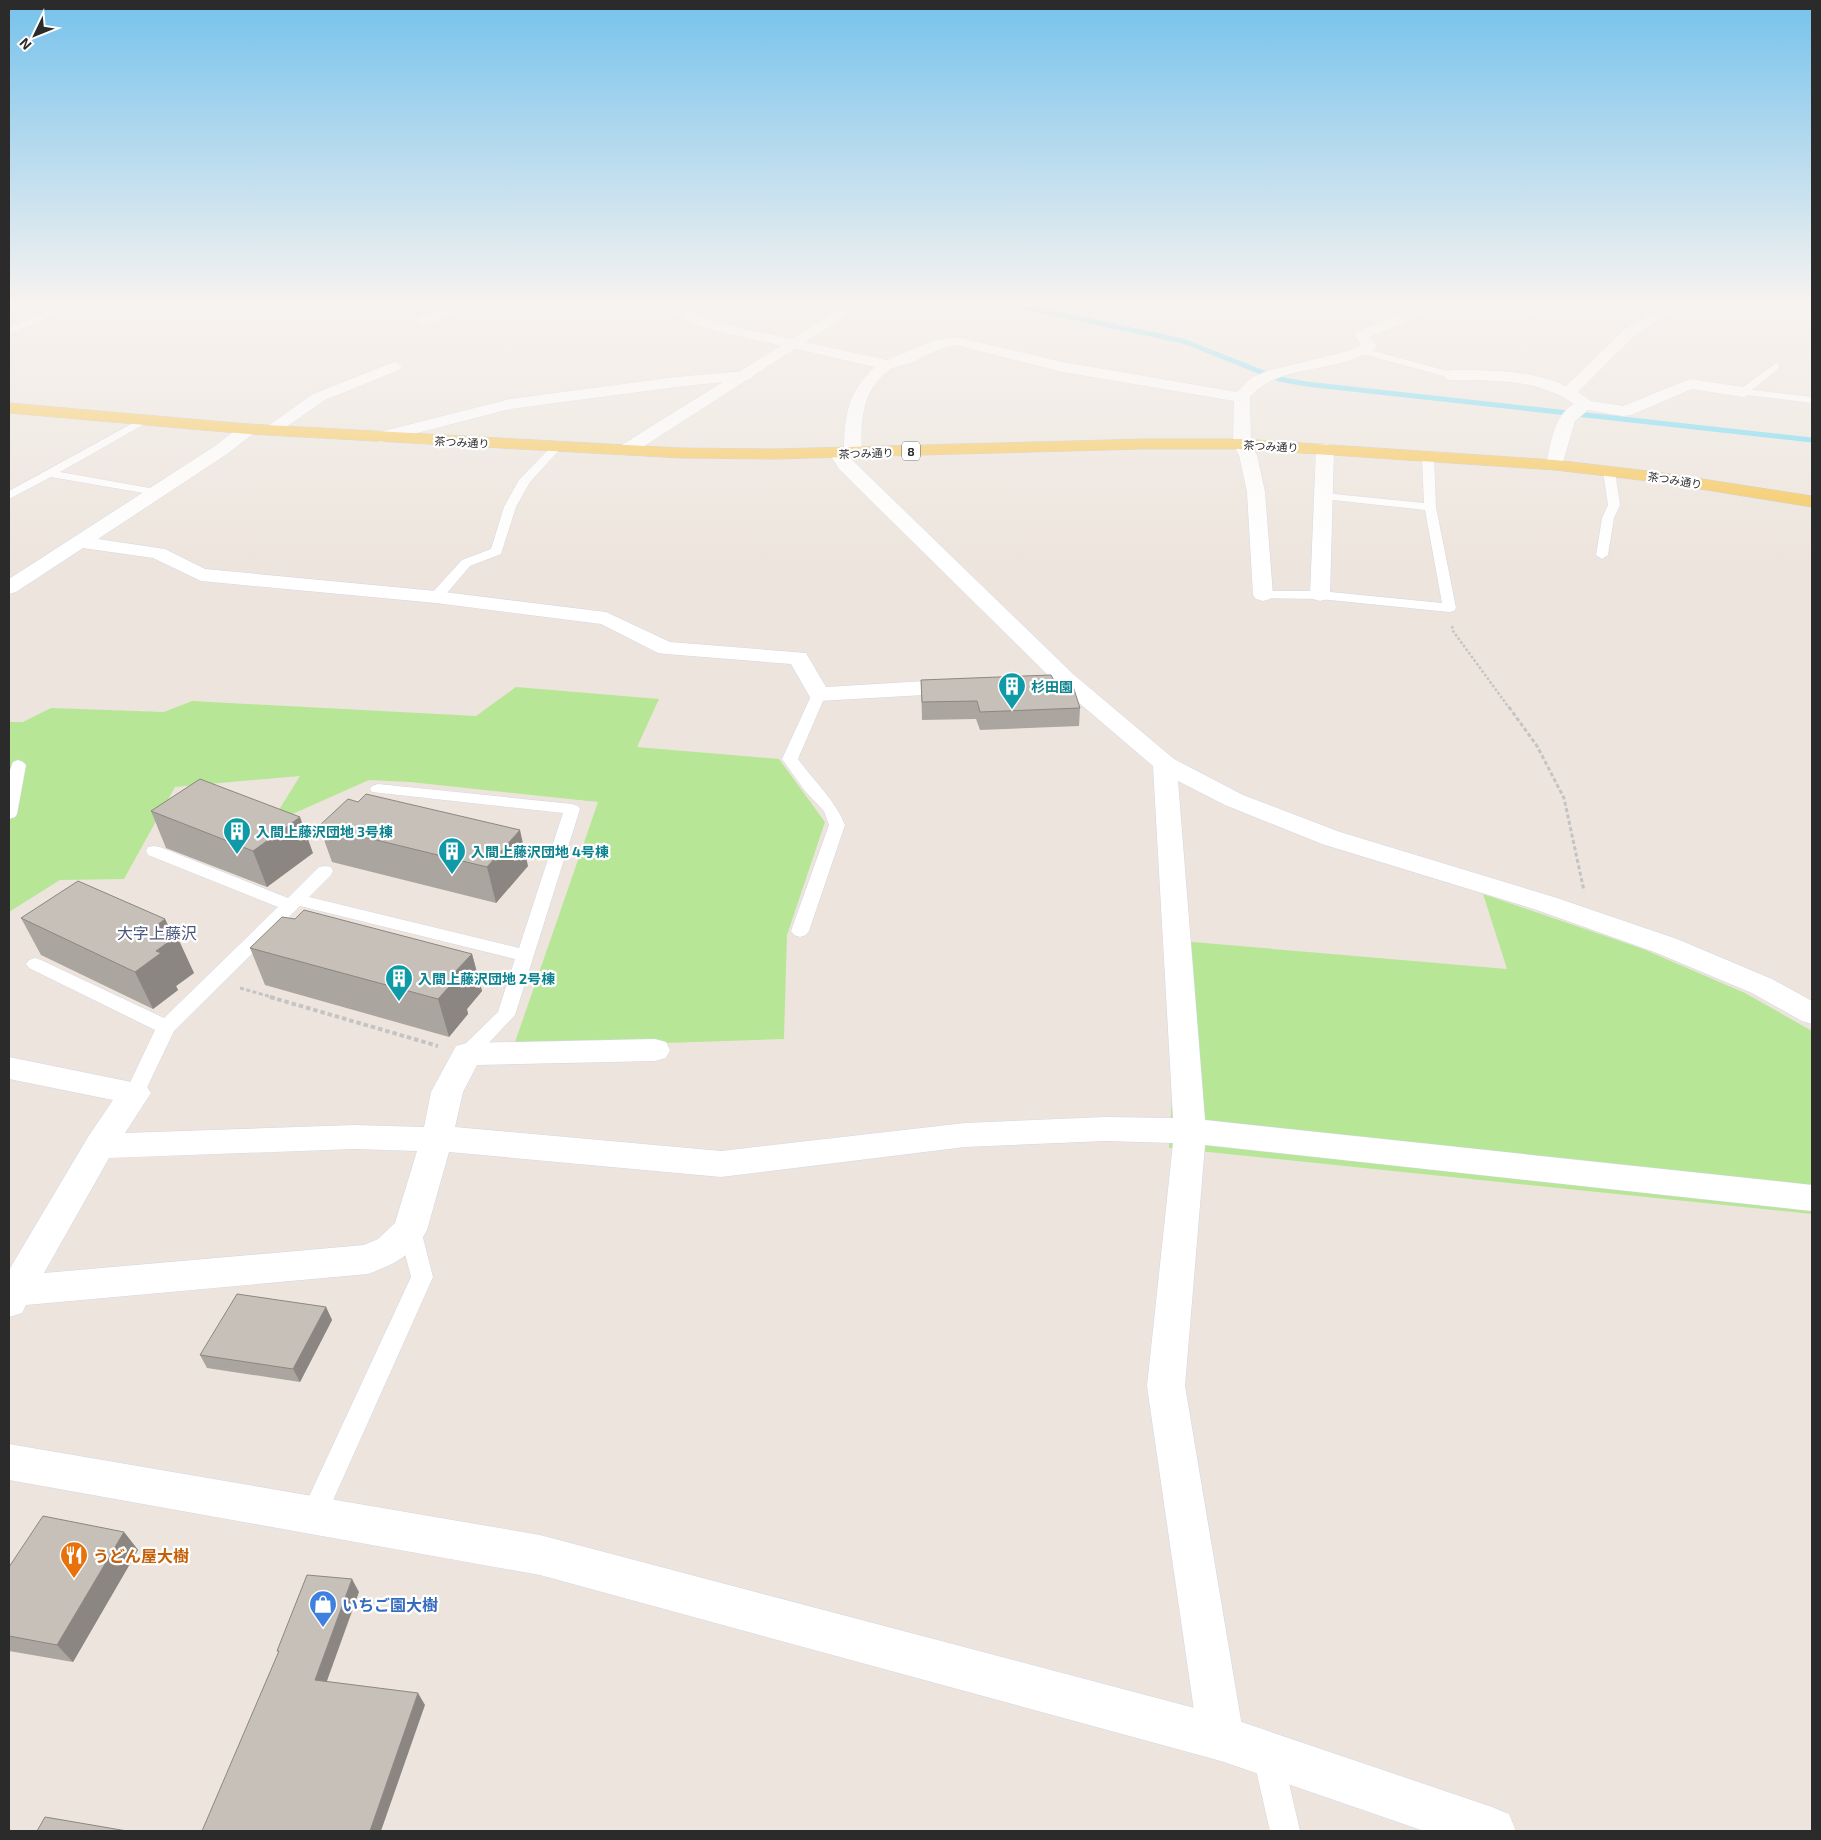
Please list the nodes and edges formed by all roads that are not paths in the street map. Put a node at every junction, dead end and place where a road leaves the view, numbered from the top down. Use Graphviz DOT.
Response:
graph roads {
  1 [pos="338,390"];
  2 [pos="616,390"];
  3 [pos="723,390"];
  4 [pos="863,390"];
  5 [pos="1195,390"];
  6 [pos="1249,390"];
  7 [pos="1564,390"];
  8 [pos="1571,390"];
  9 [pos="1677,390"];
  10 [pos="1729,390"];
  11 [pos="1746,390"];
  12 [pos="1569,392"];
  13 [pos="1743,392"];
  14 [pos="1242,398"];
  15 [pos="1812,400"];
  16 [pos="9,408"];
  17 [pos="1575,411"];
  18 [pos="144,420"];
  19 [pos="248,429"];
  20 [pos="270,430"];
  21 [pos="382,437"];
  22 [pos="1242,444"];
  23 [pos="557,447"];
  24 [pos="1325,449"];
  25 [pos="626,450"];
  26 [pos="845,453"];
  27 [pos="1428,456"];
  28 [pos="1555,465"];
  29 [pos="1609,471"];
  30 [pos="49,473"];
  31 [pos="155,492"];
  32 [pos="9,496"];
  33 [pos="1324,496"];
  34 [pos="1812,502"];
  35 [pos="1430,507"];
  36 [pos="81,542"];
  37 [pos="1602,555"];
  38 [pos="9,588"];
  39 [pos="1263,595"];
  40 [pos="1320,595"];
  41 [pos="436,597"];
  42 [pos="1065,680"];
  43 [pos="1035,681"];
  44 [pos="976,685"];
  45 [pos="819,694"];
  46 [pos="1165,764"];
  47 [pos="18,765"];
  48 [pos="378,788"];
  49 [pos="9,814"];
  50 [pos="154,851"];
  51 [pos="325,871"];
  52 [pos="293,902"];
  53 [pos="800,931"];
  54 [pos="526,956"];
  55 [pos="35,964"];
  56 [pos="1812,1014"];
  57 [pos="166,1027"];
  58 [pos="655,1050"];
  59 [pos="467,1054"];
  60 [pos="9,1068"];
  61 [pos="135,1093"];
  62 [pos="1190,1132"];
  63 [pos="438,1139"];
  64 [pos="99,1146"];
  65 [pos="1812,1198"];
  66 [pos="410,1230"];
  67 [pos="11,1294"];
  68 [pos="9,1462"];
  69 [pos="314,1516"];
  70 [pos="1221,1738"];
  71 [pos="1268,1754"];
  72 [pos="1284,1831"];
  73 [pos="1492,1831"];
  1 -- 20 [label="street"];
  2 -- 21 [label="street"];
  3 -- 25 [label="street"];
  4 -- 26 [label="street"];
  5 -- 14 [label="street"];
  6 -- 14 [label="street"];
  7 -- 12 [label="street"];
  8 -- 12 [label="street"];
  9 -- 17 [label="street"];
  10 -- 13 [label="street"];
  11 -- 13 [label="lane"];
  12 -- 17 [label="street"];
  13 -- 15 [label="lane"];
  14 -- 22 [label="street"];
  16 -- 18 [label="main road, 茶つみ通り / 8"];
  17 -- 28 [label="street"];
  18 -- 19 [label="main road, 茶つみ通り / 8"];
  18 -- 30 [label="lane"];
  19 -- 20 [label="main road, 茶つみ通り / 8"];
  19 -- 31 [label="street"];
  20 -- 21 [label="main road, 茶つみ通り / 8"];
  21 -- 23 [label="main road, 茶つみ通り / 8"];
  22 -- 24 [label="main road, 茶つみ通り / 8"];
  22 -- 26 [label="main road, 茶つみ通り / 8"];
  22 -- 39 [label="street"];
  23 -- 25 [label="main road, 茶つみ通り / 8"];
  23 -- 41 [label="lane"];
  24 -- 27 [label="main road, 茶つみ通り / 8"];
  24 -- 33 [label="street"];
  25 -- 26 [label="main road, 茶つみ通り / 8"];
  26 -- 42 [label="street"];
  27 -- 28 [label="main road, 茶つみ通り / 8"];
  27 -- 35 [label="lane"];
  28 -- 29 [label="main road, 茶つみ通り / 8"];
  29 -- 34 [label="main road, 茶つみ通り / 8"];
  29 -- 37 [label="lane"];
  30 -- 31 [label="lane"];
  30 -- 32 [label="lane"];
  31 -- 36 [label="street"];
  33 -- 35 [label="lane"];
  33 -- 40 [label="street"];
  35 -- 40 [label="lane"];
  36 -- 38 [label="street"];
  36 -- 41 [label="street"];
  39 -- 40 [label="lane"];
  41 -- 45 [label="street"];
  42 -- 43 [label="street"];
  42 -- 46 [label="street"];
  44 -- 45 [label="street"];
  45 -- 53 [label="lane"];
  46 -- 56 [label="street"];
  46 -- 62 [label="street"];
  47 -- 49 [label="lane"];
  48 -- 54 [label="lane"];
  50 -- 52 [label="lane"];
  51 -- 52 [label="lane"];
  52 -- 54 [label="lane"];
  52 -- 57 [label="lane"];
  54 -- 59 [label="lane"];
  55 -- 57 [label="lane"];
  57 -- 61 [label="lane"];
  58 -- 59 [label="street"];
  59 -- 63 [label="street"];
  60 -- 61 [label="street"];
  61 -- 64 [label="street"];
  62 -- 63 [label="street"];
  62 -- 65 [label="street"];
  62 -- 70 [label="street"];
  63 -- 64 [label="street"];
  63 -- 66 [label="street"];
  64 -- 67 [label="street"];
  66 -- 67 [label="street"];
  66 -- 69 [label="lane"];
  68 -- 69 [label="street"];
  69 -- 70 [label="street"];
  70 -- 71 [label="street"];
  71 -- 72 [label="lane"];
  71 -- 73 [label="street"];
}
